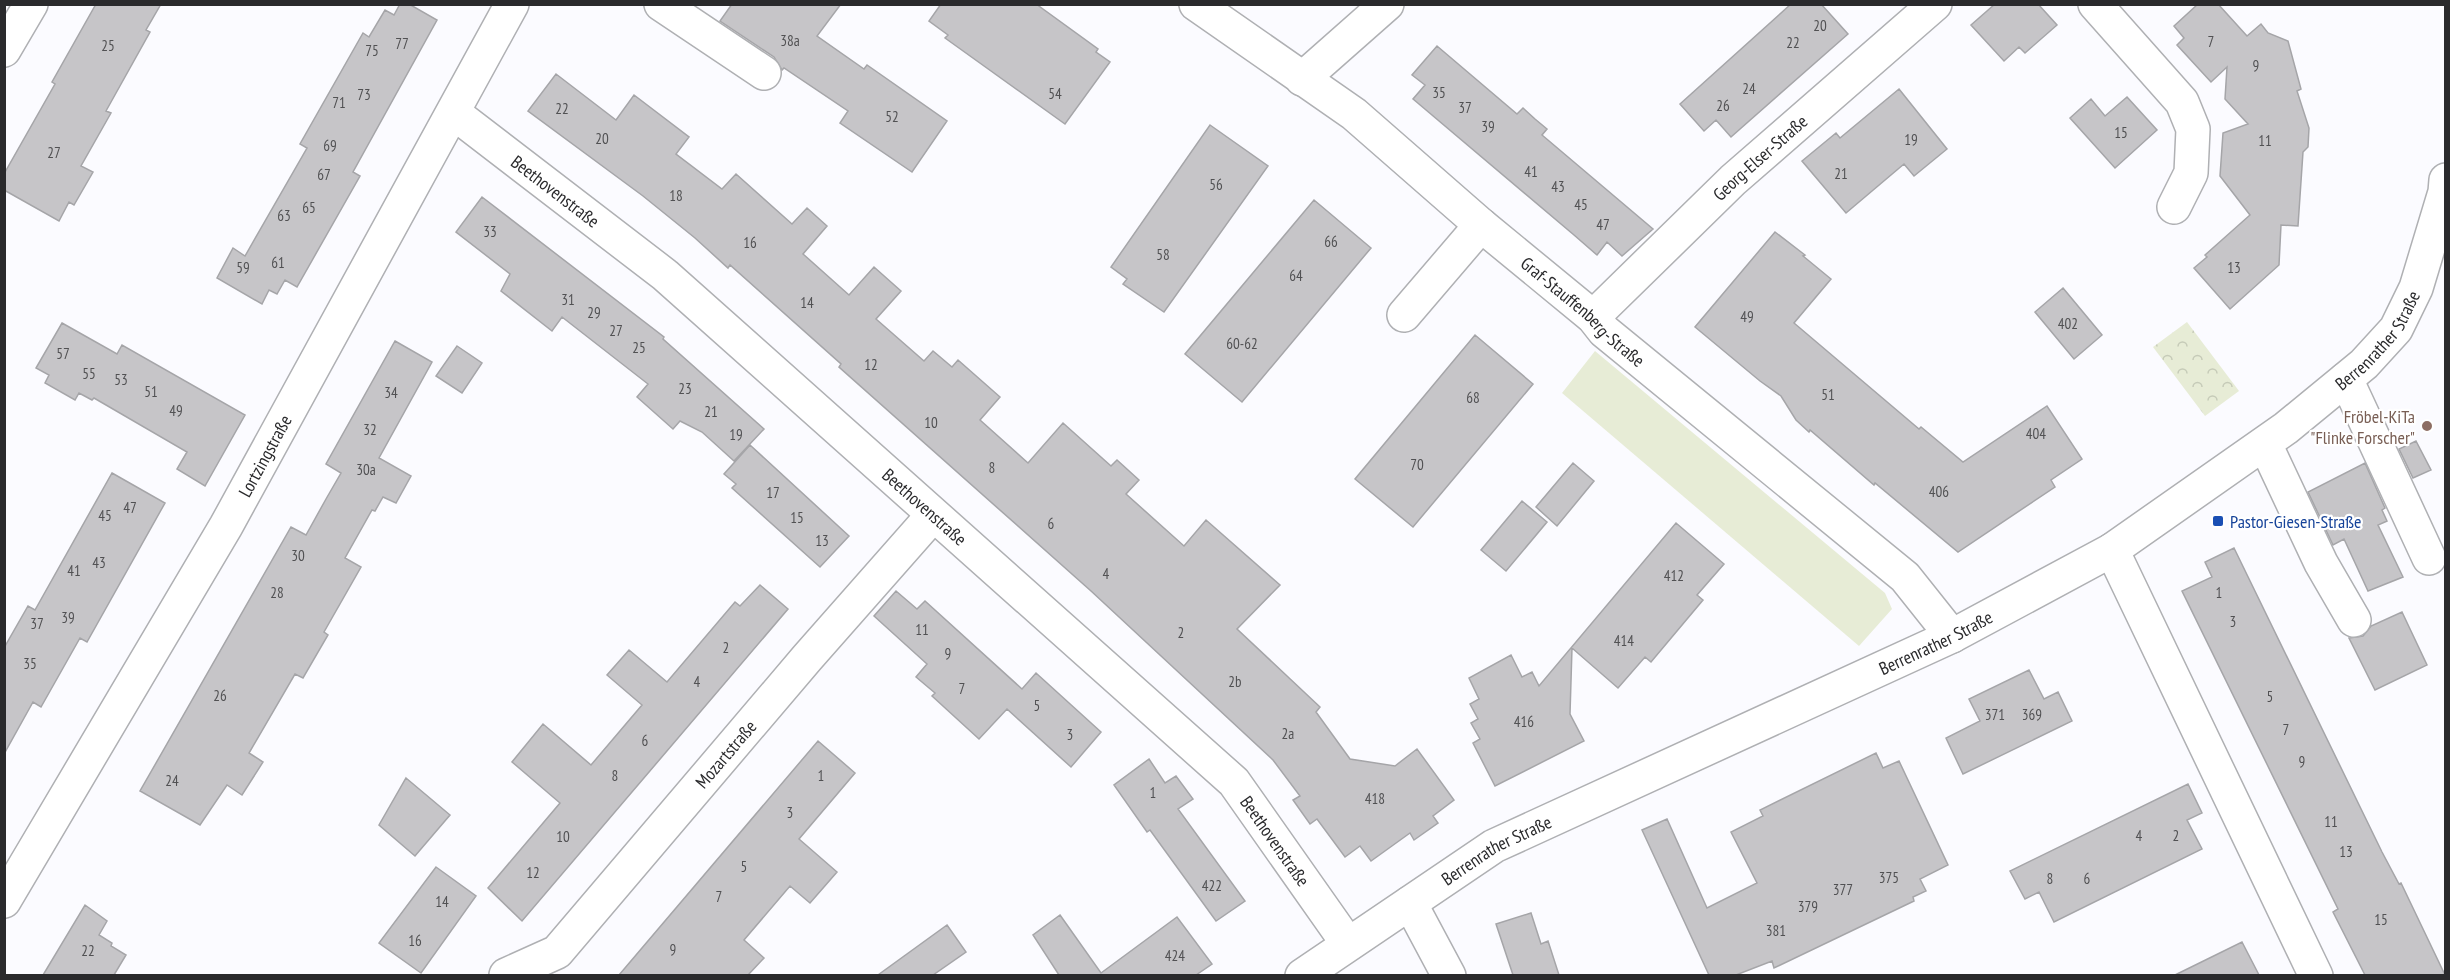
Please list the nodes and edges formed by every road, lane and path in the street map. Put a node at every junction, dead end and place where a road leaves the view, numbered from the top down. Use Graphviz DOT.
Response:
graph roads {
  1 [pos="31,4"];
  2 [pos="512,4"];
  3 [pos="662,4"];
  4 [pos="1196,4"];
  5 [pos="1387,4"];
  6 [pos="1935,4"];
  7 [pos="2094,4"];
  8 [pos="4,50"];
  9 [pos="764,74"];
  10 [pos="1302,79"];
  11 [pos="454,113"];
  12 [pos="2445,180"];
  13 [pos="2174,207"];
  14 [pos="1481,225"];
  15 [pos="2439,240"];
  16 [pos="1404,315"];
  17 [pos="1593,317"];
  18 [pos="2346,379"];
  19 [pos="2265,444"];
  20 [pos="933,515"];
  21 [pos="2112,550"];
  22 [pos="2429,558"];
  23 [pos="2355,620"];
  24 [pos="1952,636"];
  25 [pos="4,901"];
  26 [pos="1410,903"];
  27 [pos="1348,944"];
  28 [pos="506,975"];
  29 [pos="1302,975"];
  30 [pos="1449,975"];
  31 [pos="2316,975"];
  1 -- 8 [label="street"];
  2 -- 11 [label="street, Lortzingstraße"];
  3 -- 9 [label="street"];
  4 -- 10 [label="street, Graf-Stauffenberg-Straße"];
  5 -- 10 [label="street"];
  6 -- 17 [label="street, Georg-Elser-Straße"];
  7 -- 13 [label="street"];
  10 -- 14 [label="street, Graf-Stauffenberg-Straße"];
  11 -- 20 [label="street, Beethovenstraße"];
  11 -- 25 [label="street, Lortzingstraße"];
  12 -- 15 [label="street, Berrenrather Straße"];
  14 -- 16 [label="street"];
  14 -- 17 [label="street, Graf-Stauffenberg-Straße"];
  15 -- 18 [label="street, Berrenrather Straße"];
  17 -- 24 [label="street, Graf-Stauffenberg-Straße"];
  18 -- 19 [label="street, Berrenrather Straße"];
  18 -- 22 [label="street"];
  19 -- 21 [label="street, Berrenrather Straße"];
  19 -- 23 [label="street"];
  20 -- 27 [label="street, Beethovenstraße"];
  20 -- 28 [label="street, Mozartstraße"];
  21 -- 24 [label="street, Berrenrather Straße"];
  21 -- 31 [label="street"];
  24 -- 26 [label="street, Berrenrather Straße"];
  26 -- 27 [label="street, Berrenrather Straße"];
  26 -- 30 [label="street"];
  27 -- 29 [label="street, Berrenrather Straße"];
}
